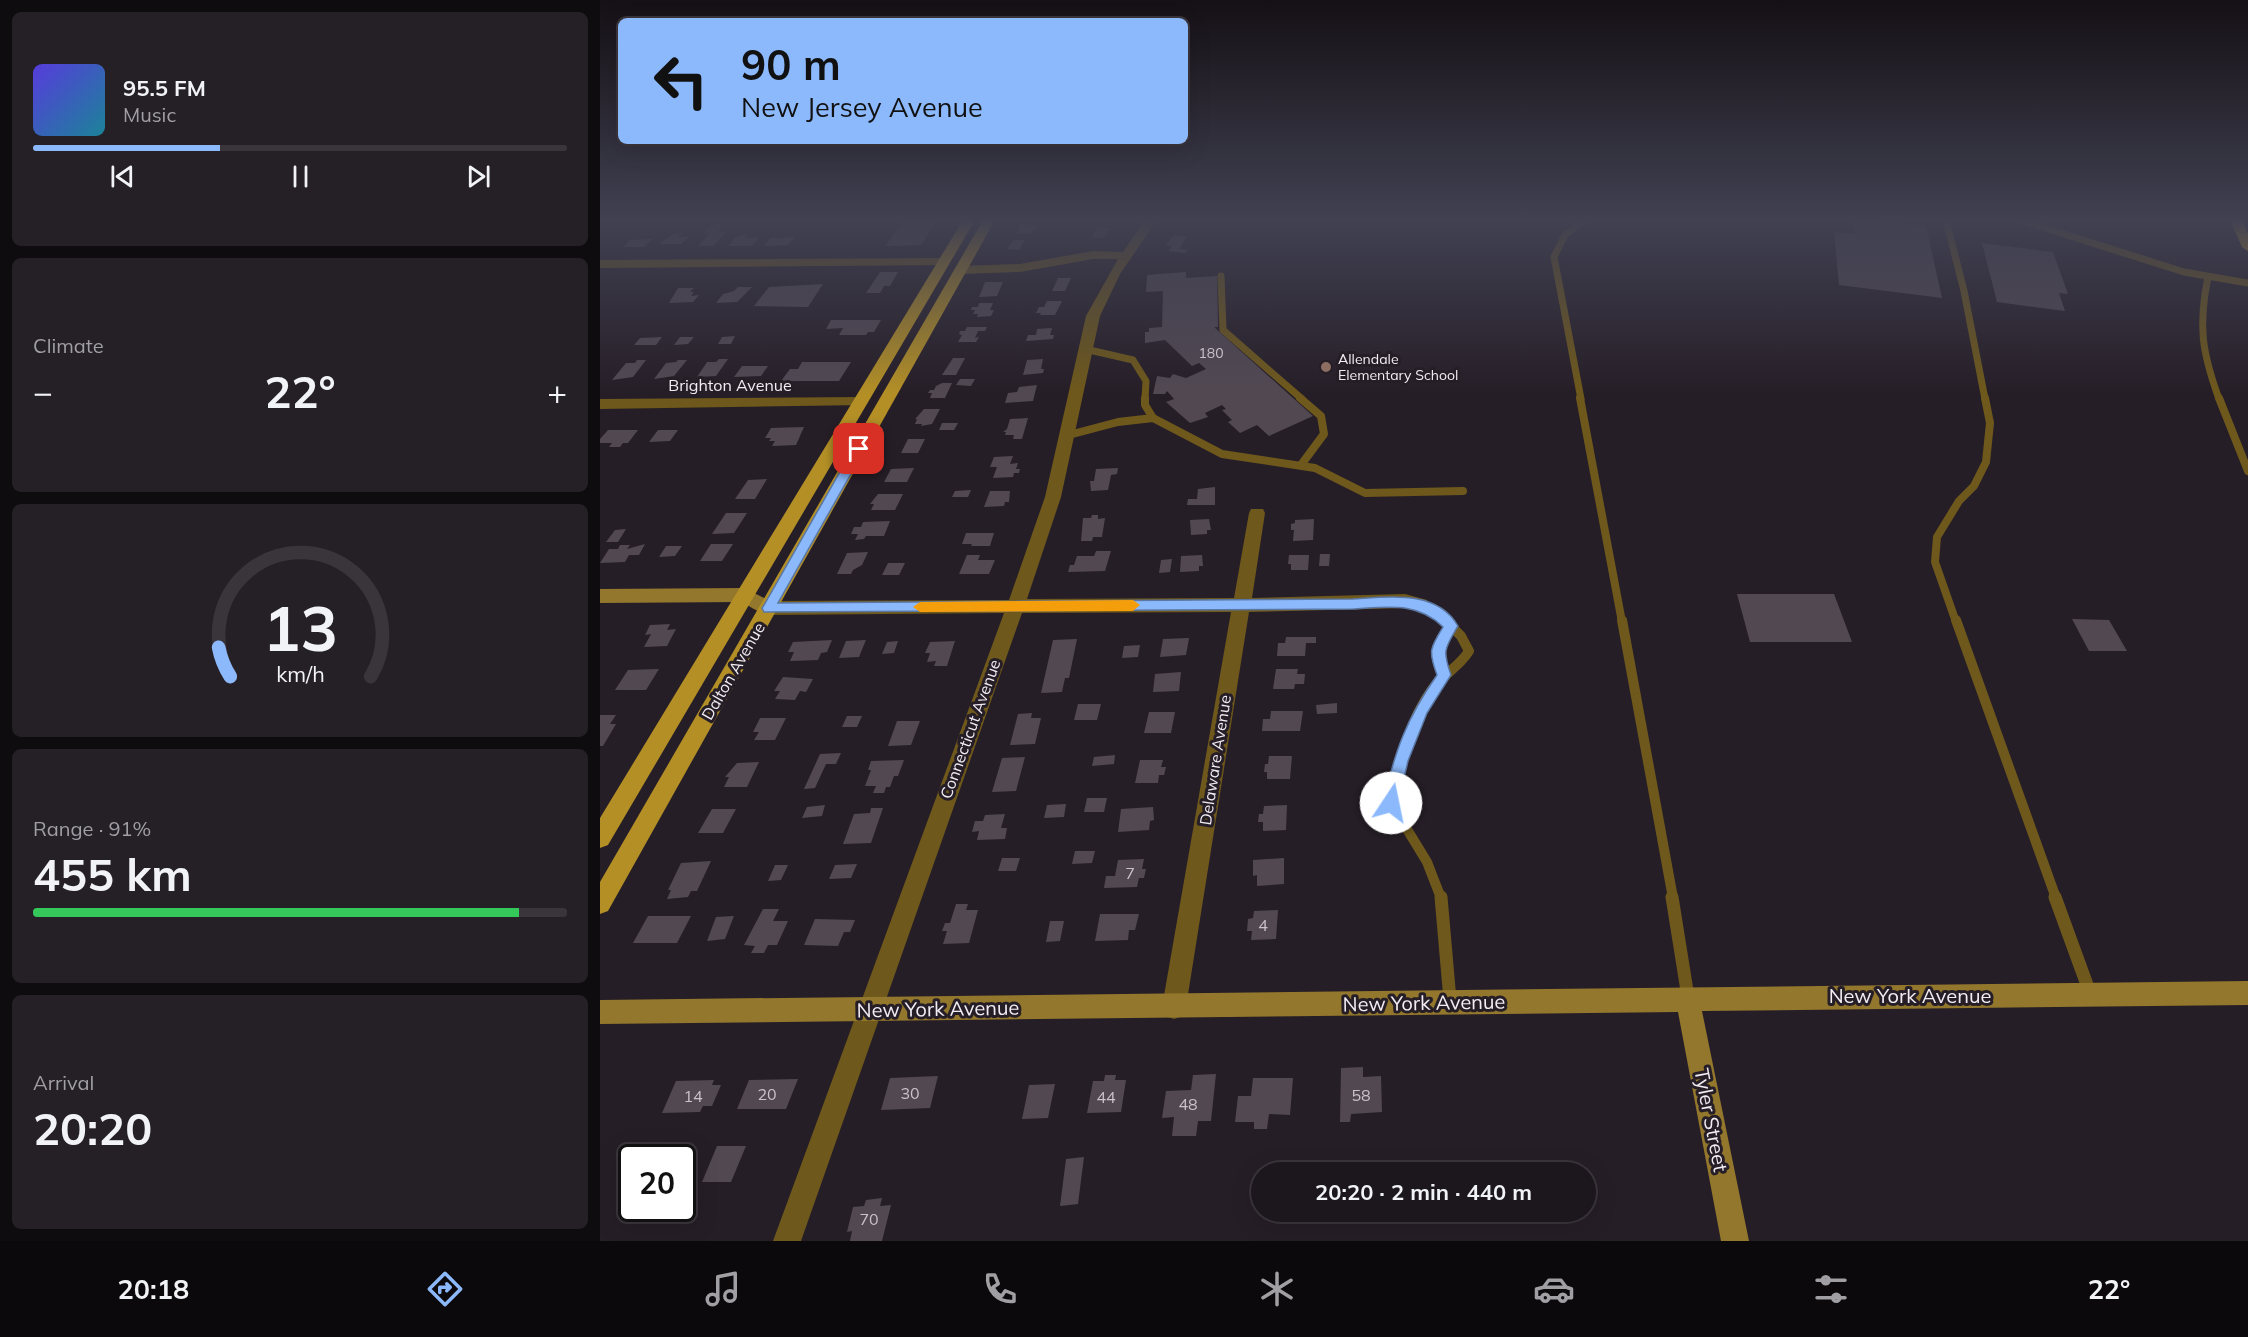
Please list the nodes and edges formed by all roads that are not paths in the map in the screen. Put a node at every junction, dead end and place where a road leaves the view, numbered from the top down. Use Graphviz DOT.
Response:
graph roads {
  1 [pos="2208,277"];
  2 [pos="934,278"];
  3 [pos="956,278"];
  4 [pos="1112,278"];
  5 [pos="1221,278"];
  6 [pos="1558,278"];
  7 [pos="1961,278"];
  8 [pos="2214,278"];
  9 [pos="2248,283"];
  10 [pos="1085,349"];
  11 [pos="860,402"];
  12 [pos="600,404"];
  13 [pos="1153,418"];
  14 [pos="1065,436"];
  15 [pos="1301,465"];
  16 [pos="2248,471"];
  17 [pos="1463,491"];
  18 [pos="1257,513"];
  19 [pos="744,595"];
  20 [pos="600,596"];
  21 [pos="1240,605"];
  22 [pos="1421,605"];
  23 [pos="1014,606"];
  24 [pos="768,608"];
  25 [pos="1451,626"];
  26 [pos="1444,675"];
  27 [pos="600,838"];
  28 [pos="600,903"];
  29 [pos="2248,993"];
  30 [pos="2091,995"];
  31 [pos="1688,1000"];
  32 [pos="1450,1002"];
  33 [pos="1174,1007"];
  34 [pos="869,1010"];
  35 [pos="600,1012"];
  36 [pos="787,1241"];
  37 [pos="1735,1241"];
  1 -- 16 [label="lane"];
  2 -- 11 [label="main road, Dalton Avenue"];
  3 -- 24 [label="main road, Dalton Avenue"];
  4 -- 10 [label="street, Connecticut Avenue"];
  5 -- 15 [label="lane"];
  6 -- 31 [label="lane"];
  7 -- 30 [label="lane"];
  8 -- 9 [label="lane"];
  10 -- 13 [label="lane"];
  10 -- 14 [label="street, Connecticut Avenue"];
  11 -- 12 [label="street, Brighton Avenue"];
  11 -- 19 [label="main road, Dalton Avenue"];
  13 -- 14 [label="lane"];
  13 -- 15 [label="lane"];
  14 -- 23 [label="street, Connecticut Avenue"];
  15 -- 17 [label="lane"];
  18 -- 21 [label="street, Delaware Avenue"];
  19 -- 20 [label="street"];
  19 -- 24 [label="street"];
  19 -- 27 [label="main road, Dalton Avenue"];
  21 -- 22 [label="street"];
  21 -- 23 [label="street"];
  21 -- 33 [label="street, Delaware Avenue"];
  22 -- 25 [label="lane"];
  23 -- 24 [label="street"];
  23 -- 34 [label="street, Connecticut Avenue"];
  24 -- 28 [label="main road, Dalton Avenue"];
  25 -- 26 [label="lane"];
  25 -- 26 [label="lane"];
  26 -- 32 [label="lane"];
  29 -- 30 [label="street, New York Avenue"];
  30 -- 31 [label="street, New York Avenue"];
  31 -- 32 [label="street, New York Avenue"];
  31 -- 37 [label="street, Tyler Street"];
  32 -- 33 [label="street, New York Avenue"];
  33 -- 34 [label="street, New York Avenue"];
  34 -- 35 [label="street, New York Avenue"];
  34 -- 36 [label="street, Connecticut Avenue"];
}
